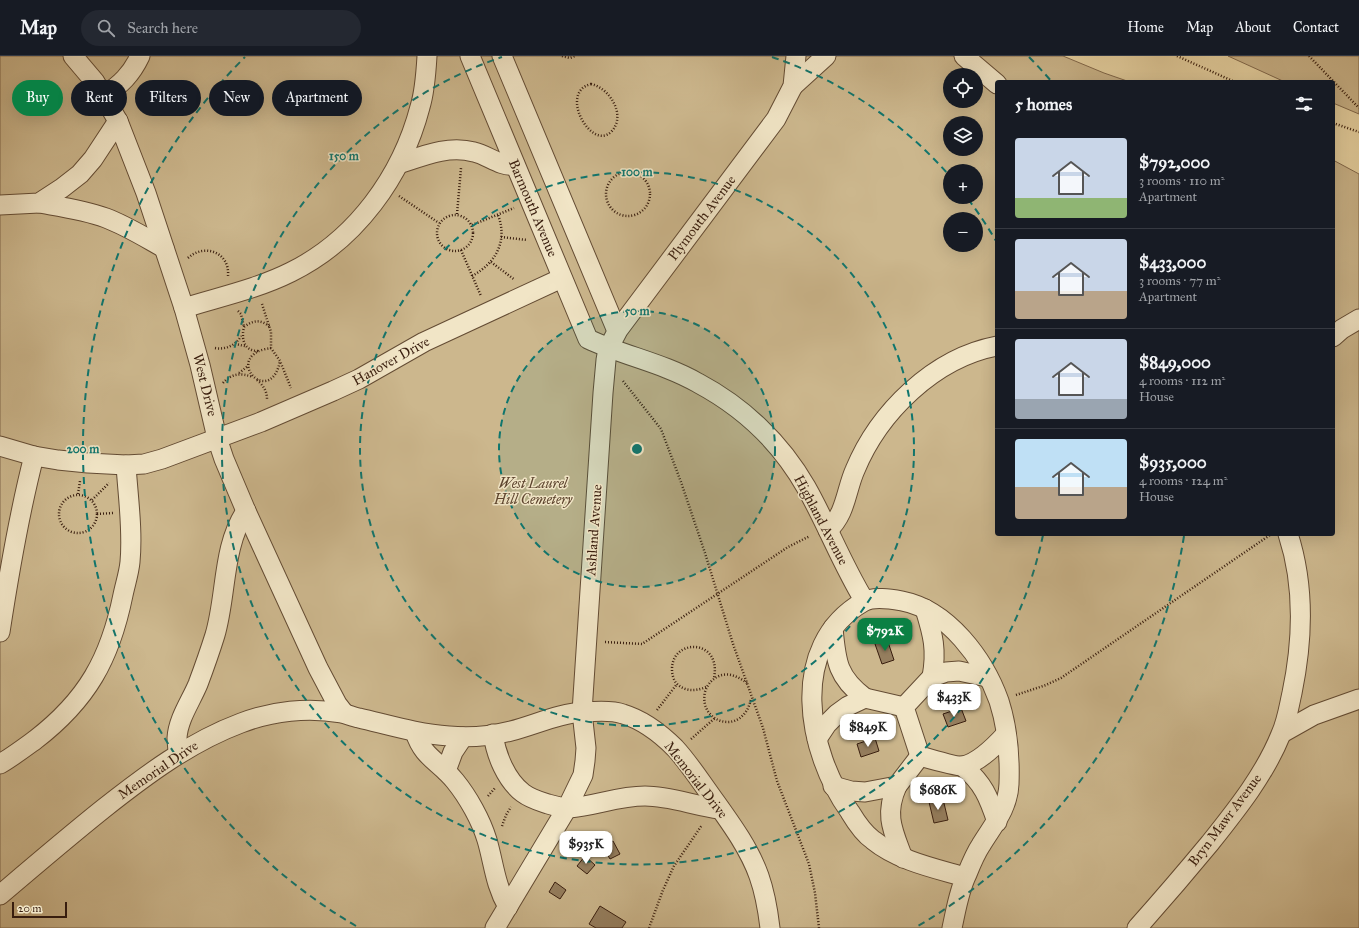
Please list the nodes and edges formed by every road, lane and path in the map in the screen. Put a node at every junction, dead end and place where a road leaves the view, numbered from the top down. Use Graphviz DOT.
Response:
graph roads {
  1 [pos="73,56"];
  2 [pos="140,56"];
  3 [pos="427,56"];
  4 [pos="470,56"];
  5 [pos="502,56"];
  6 [pos="562,56"];
  7 [pos="575,56"];
  8 [pos="796,56"];
  9 [pos="826,56"];
  10 [pos="964,56"];
  11 [pos="1177,56"];
  12 [pos="1309,56"];
  13 [pos="93,80"];
  14 [pos="124,80"];
  15 [pos="1231,80"];
  16 [pos="1332,80"];
  17 [pos="995,82"];
  18 [pos="1335,83"];
  19 [pos="586,85"];
  20 [pos="793,86"];
  21 [pos="1359,108"];
  22 [pos="115,116"];
  23 [pos="118,121"];
  24 [pos="1335,124"];
  25 [pos="1359,132"];
  26 [pos="462,150"];
  27 [pos="398,164"];
  28 [pos="515,165"];
  29 [pos="631,171"];
  30 [pos="385,187"];
  31 [pos="530,201"];
  32 [pos="40,203"];
  33 [pos="0,206"];
  34 [pos="458,214"];
  35 [pos="498,215"];
  36 [pos="439,223"];
  37 [pos="472,225"];
  38 [pos="501,237"];
  39 [pos="547,242"];
  40 [pos="164,248"];
  41 [pos="461,250"];
  42 [pos="491,262"];
  43 [pos="472,276"];
  44 [pos="562,278"];
  45 [pos="256,286"];
  46 [pos="178,289"];
  47 [pos="531,292"];
  48 [pos="219,297"];
  49 [pos="184,308"];
  50 [pos="488,312"];
  51 [pos="1359,319"];
  52 [pos="270,327"];
  53 [pos="617,331"];
  54 [pos="242,335"];
  55 [pos="1335,335"];
  56 [pos="192,336"];
  57 [pos="234,344"];
  58 [pos="245,346"];
  59 [pos="995,346"];
  60 [pos="272,348"];
  61 [pos="249,349"];
  62 [pos="259,351"];
  63 [pos="607,354"];
  64 [pos="251,356"];
  65 [pos="280,361"];
  66 [pos="248,366"];
  67 [pos="238,373"];
  68 [pos="255,378"];
  69 [pos="209,403"];
  70 [pos="266,404"];
  71 [pos="299,407"];
  72 [pos="218,438"];
  73 [pos="0,446"];
  74 [pos="34,456"];
  75 [pos="126,465"];
  76 [pos="246,511"];
  77 [pos="58,514"];
  78 [pos="827,528"];
  79 [pos="1269,536"];
  80 [pos="1288,536"];
  81 [pos="718,594"];
  82 [pos="864,600"];
  83 [pos="925,609"];
  84 [pos="833,628"];
  85 [pos="0,632"];
  86 [pos="587,642"];
  87 [pos="932,677"];
  88 [pos="988,677"];
  89 [pos="713,679"];
  90 [pos="677,684"];
  91 [pos="747,684"];
  92 [pos="706,687"];
  93 [pos="752,698"];
  94 [pos="865,698"];
  95 [pos="1359,699"];
  96 [pos="999,702"];
  97 [pos="904,707"];
  98 [pos="582,712"];
  99 [pos="344,713"];
  100 [pos="715,718"];
  101 [pos="646,724"];
  102 [pos="415,732"];
  103 [pos="1282,733"];
  104 [pos="493,734"];
  105 [pos="1006,734"];
  106 [pos="463,737"];
  107 [pos="817,739"];
  108 [pos="677,750"];
  109 [pos="178,753"];
  110 [pos="920,756"];
  111 [pos="0,764"];
  112 [pos="962,766"];
  113 [pos="446,771"];
  114 [pos="507,774"];
  115 [pos="833,786"];
  116 [pos="897,786"];
  117 [pos="523,793"];
  118 [pos="568,808"];
  119 [pos="472,809"];
  120 [pos="720,809"];
  121 [pos="997,822"];
  122 [pos="501,832"];
  123 [pos="904,858"];
  124 [pos="965,877"];
  125 [pos="0,895"];
  126 [pos="508,907"];
  127 [pos="495,928"];
  128 [pos="650,928"];
  129 [pos="770,928"];
  130 [pos="819,928"];
  131 [pos="952,928"];
  132 [pos="1137,928"];
  1 -- 13 [label="lane, West Drive"];
  2 -- 14 [label="lane"];
  3 -- 27 [label="lane"];
  4 -- 28 [label="lane, Barmouth Avenue"];
  5 -- 53 [label="lane, Barmouth Avenue"];
  6 -- 7 [label="path"];
  8 -- 20 [label="lane, Plymouth Avenue"];
  9 -- 20 [label="lane, Plymouth Avenue"];
  10 -- 17 [label="lane"];
  11 -- 15 [label="path"];
  12 -- 16 [label="path"];
  18 -- 21 [label="path"];
  19 -- 19 [label="path"];
  20 -- 53 [label="lane, Plymouth Avenue"];
  22 -- 23 [label="lane, West Drive"];
  23 -- 32 [label="lane"];
  23 -- 40 [label="lane, West Drive"];
  24 -- 25 [label="path"];
  26 -- 27 [label="lane"];
  26 -- 28 [label="lane"];
  26 -- 34 [label="path"];
  27 -- 30 [label="lane"];
  28 -- 31 [label="lane, Barmouth Avenue"];
  29 -- 29 [label="path"];
  30 -- 36 [label="path"];
  30 -- 45 [label="lane"];
  31 -- 35 [label="path"];
  31 -- 39 [label="lane, Barmouth Avenue"];
  32 -- 33 [label="lane"];
  32 -- 40 [label="lane"];
  34 -- 36 [label="path"];
  34 -- 37 [label="path"];
  35 -- 37 [label="path"];
  35 -- 38 [label="path"];
  36 -- 41 [label="path"];
  37 -- 41 [label="path"];
  38 -- 39 [label="path"];
  38 -- 42 [label="path"];
  39 -- 44 [label="lane, Barmouth Avenue"];
  40 -- 46 [label="lane, West Drive"];
  41 -- 43 [label="path"];
  42 -- 43 [label="path"];
  42 -- 47 [label="path"];
  43 -- 50 [label="path"];
  44 -- 47 [label="lane, Hanover Drive"];
  44 -- 63 [label="lane, Barmouth Avenue"];
  45 -- 48 [label="lane"];
  45 -- 52 [label="path"];
  46 -- 48 [label="path"];
  46 -- 49 [label="lane, West Drive"];
  47 -- 50 [label="lane, Hanover Drive"];
  48 -- 49 [label="lane"];
  49 -- 56 [label="lane, West Drive"];
  50 -- 71 [label="lane, Hanover Drive"];
  51 -- 55 [label="lane"];
  52 -- 54 [label="path"];
  52 -- 60 [label="path"];
  53 -- 63 [label="lane, Plymouth Avenue"];
  54 -- 57 [label="path"];
  54 -- 58 [label="path"];
  56 -- 57 [label="path"];
  56 -- 69 [label="lane, West Drive"];
  57 -- 58 [label="path"];
  58 -- 61 [label="path"];
  59 -- 78 [label="lane"];
  60 -- 62 [label="path"];
  60 -- 65 [label="path"];
  61 -- 62 [label="path"];
  61 -- 64 [label="path"];
  62 -- 64 [label="path"];
  63 -- 78 [label="lane, Highland Avenue"];
  63 -- 81 [label="path"];
  63 -- 86 [label="lane, Ashland Avenue"];
  64 -- 66 [label="path"];
  65 -- 68 [label="path"];
  65 -- 71 [label="path"];
  66 -- 67 [label="path"];
  66 -- 68 [label="path"];
  67 -- 68 [label="path"];
  67 -- 69 [label="path"];
  68 -- 70 [label="path"];
  69 -- 72 [label="lane, West Drive"];
  71 -- 72 [label="lane, Hanover Drive"];
  72 -- 75 [label="lane, Hanover Drive"];
  72 -- 76 [label="lane, West Drive"];
  73 -- 74 [label="lane, Hanover Drive"];
  74 -- 75 [label="lane, Hanover Drive"];
  74 -- 85 [label="lane"];
  75 -- 111 [label="lane"];
  76 -- 99 [label="lane, West Drive"];
  76 -- 109 [label="lane"];
  77 -- 77 [label="path"];
  78 -- 81 [label="path"];
  78 -- 82 [label="lane, Highland Avenue"];
  79 -- 96 [label="path"];
  80 -- 103 [label="lane, Bryn Mawr Avenue"];
  81 -- 86 [label="path"];
  81 -- 91 [label="path"];
  82 -- 83 [label="lane"];
  82 -- 84 [label="lane"];
  83 -- 87 [label="lane"];
  83 -- 88 [label="lane"];
  84 -- 94 [label="lane"];
  84 -- 107 [label="lane"];
  86 -- 98 [label="lane, Ashland Avenue"];
  87 -- 88 [label="lane"];
  87 -- 97 [label="lane"];
  88 -- 96 [label="lane"];
  89 -- 90 [label="path"];
  89 -- 91 [label="path"];
  89 -- 92 [label="path"];
  90 -- 92 [label="path"];
  90 -- 101 [label="path"];
  91 -- 93 [label="path"];
  92 -- 100 [label="path"];
  93 -- 100 [label="path"];
  93 -- 130 [label="path"];
  94 -- 97 [label="lane"];
  94 -- 107 [label="lane"];
  95 -- 103 [label="lane"];
  96 -- 105 [label="lane"];
  97 -- 110 [label="lane"];
  98 -- 101 [label="lane, Memorial Drive"];
  98 -- 104 [label="lane, Memorial Drive"];
  98 -- 118 [label="lane, Ashland Avenue"];
  99 -- 102 [label="lane, Memorial Drive"];
  99 -- 109 [label="lane, Memorial Drive"];
  100 -- 108 [label="path"];
  101 -- 108 [label="lane, Memorial Drive"];
  102 -- 106 [label="lane, Memorial Drive"];
  102 -- 113 [label="lane"];
  103 -- 132 [label="lane, Bryn Mawr Avenue"];
  104 -- 106 [label="lane, Memorial Drive"];
  104 -- 114 [label="lane"];
  105 -- 112 [label="lane"];
  105 -- 121 [label="lane"];
  106 -- 113 [label="lane"];
  107 -- 115 [label="lane"];
  108 -- 120 [label="lane, Memorial Drive"];
  109 -- 125 [label="lane, Memorial Drive"];
  110 -- 112 [label="lane"];
  110 -- 116 [label="lane"];
  112 -- 121 [label="lane"];
  113 -- 119 [label="lane"];
  114 -- 117 [label="lane"];
  114 -- 119 [label="path"];
  115 -- 116 [label="lane"];
  115 -- 123 [label="lane"];
  116 -- 123 [label="lane"];
  117 -- 118 [label="lane"];
  117 -- 122 [label="path"];
  118 -- 120 [label="lane"];
  118 -- 126 [label="lane, Ashland Avenue"];
  119 -- 126 [label="lane"];
  120 -- 128 [label="path"];
  120 -- 129 [label="lane, Memorial Drive"];
  121 -- 124 [label="lane"];
  123 -- 124 [label="lane"];
  124 -- 131 [label="lane"];
  126 -- 127 [label="lane, Ashland Avenue"];
}
